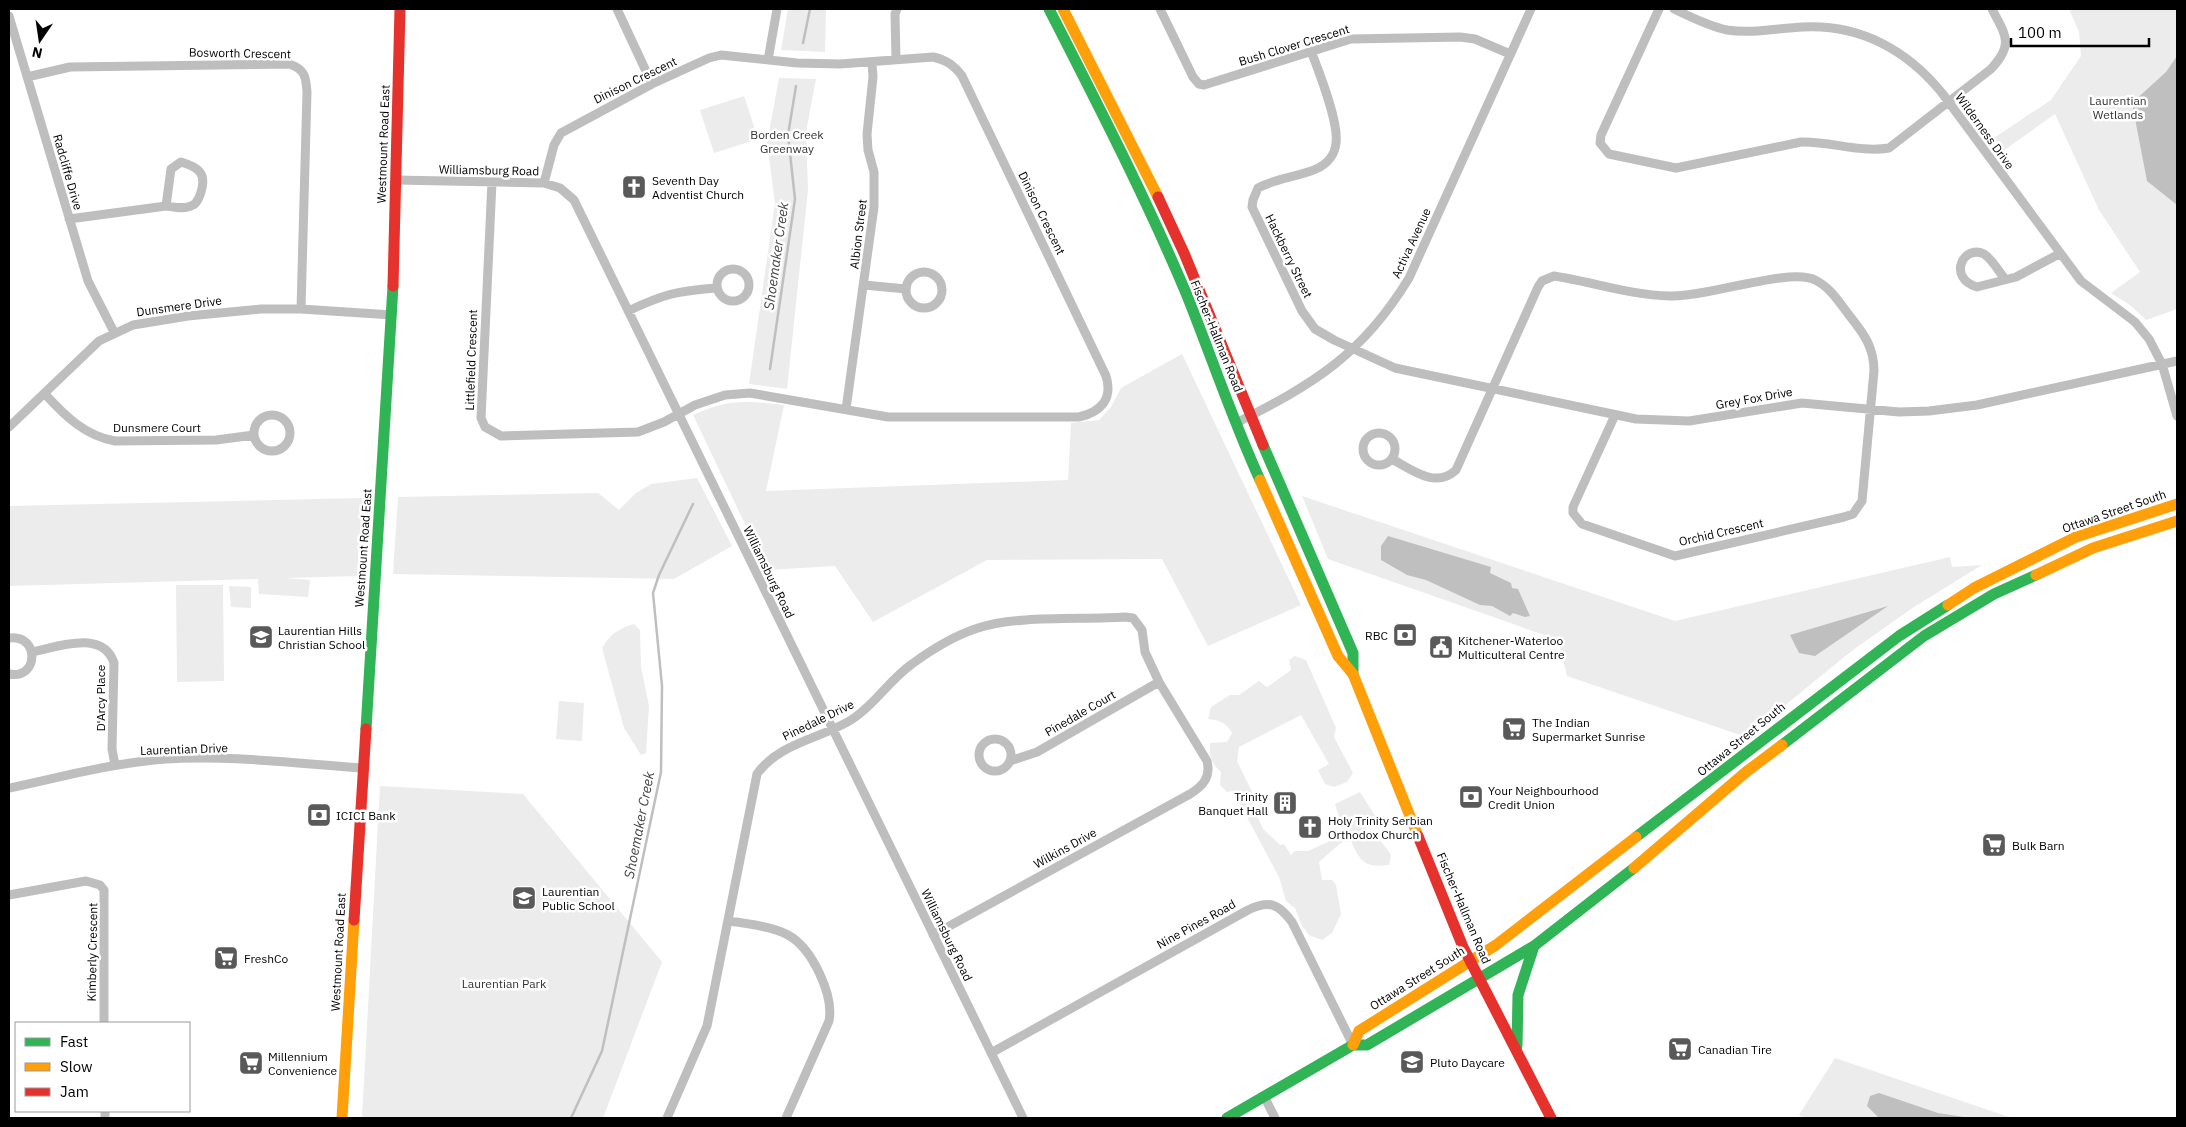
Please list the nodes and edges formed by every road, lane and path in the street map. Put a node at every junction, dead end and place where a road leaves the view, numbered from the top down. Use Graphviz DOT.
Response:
graph roads {
  1 [pos="400,9"];
  2 [pos="616,9"];
  3 [pos="777,9"];
  4 [pos="897,9"];
  5 [pos="1049,9"];
  6 [pos="1063,9"];
  7 [pos="1160,9"];
  8 [pos="1531,9"];
  9 [pos="1659,9"];
  10 [pos="1674,9"];
  11 [pos="1992,9"];
  12 [pos="9,16"];
  13 [pos="1311,51"];
  14 [pos="1510,54"];
  15 [pos="896,59"];
  16 [pos="768,60"];
  17 [pos="872,62"];
  18 [pos="27,77"];
  19 [pos="652,84"];
  20 [pos="1948,102"];
  21 [pos="396,180"];
  22 [pos="492,182"];
  23 [pos="544,183"];
  24 [pos="166,206"];
  25 [pos="69,219"];
  26 [pos="2059,254"];
  27 [pos="2005,279"];
  28 [pos="864,285"];
  29 [pos="716,288"];
  30 [pos="906,289"];
  31 [pos="301,309"];
  32 [pos="628,311"];
  33 [pos="392,315"];
  34 [pos="114,332"];
  35 [pos="1355,349"];
  36 [pos="2177,360"];
  37 [pos="2162,364"];
  38 [pos="1493,388"];
  39 [pos="45,394"];
  40 [pos="846,409"];
  41 [pos="1871,410"];
  42 [pos="679,414"];
  43 [pos="1615,415"];
  44 [pos="1250,416"];
  45 [pos="2177,416"];
  46 [pos="1236,423"];
  47 [pos="9,427"];
  48 [pos="254,435"];
  49 [pos="1392,459"];
  50 [pos="2177,504"];
  51 [pos="2177,521"];
  52 [pos="9,638"];
  53 [pos="32,652"];
  54 [pos="9,674"];
  55 [pos="1353,674"];
  56 [pos="1160,682"];
  57 [pos="832,729"];
  58 [pos="1010,761"];
  59 [pos="115,766"];
  60 [pos="362,768"];
  61 [pos="1205,781"];
  62 [pos="9,788"];
  63 [pos="9,895"];
  64 [pos="728,921"];
  65 [pos="933,934"];
  66 [pos="1534,946"];
  67 [pos="1471,960"];
  68 [pos="1479,979"];
  69 [pos="104,1022"];
  70 [pos="1353,1045"];
  71 [pos="1517,1048"];
  72 [pos="991,1053"];
  73 [pos="1265,1098"];
  74 [pos="342,1118"];
  75 [pos="667,1118"];
  76 [pos="786,1118"];
  77 [pos="1023,1118"];
  78 [pos="1227,1118"];
  79 [pos="1275,1118"];
  80 [pos="1552,1118"];
  1 -- 21 [label="main road, Westmount Road East"];
  2 -- 19 [label="street"];
  3 -- 16 [label="street"];
  4 -- 15 [label="street"];
  5 -- 46 [label="main road, Fischer-Hallman Road"];
  6 -- 44 [label="main road, Fischer-Hallman Road"];
  7 -- 13 [label="street, Bush Clover Crescent"];
  8 -- 14 [label="street, Activa Avenue"];
  9 -- 20 [label="street"];
  10 -- 20 [label="street, Wilderness Drive"];
  11 -- 20 [label="street"];
  12 -- 18 [label="street, Radcliffe Drive"];
  13 -- 14 [label="street, Bush Clover Crescent"];
  13 -- 35 [label="street, Hackberry Street"];
  14 -- 35 [label="street, Activa Avenue"];
  15 -- 17 [label="street, Dinison Crescent"];
  15 -- 40 [label="street, Dinison Crescent"];
  16 -- 17 [label="street, Dinison Crescent"];
  16 -- 19 [label="street, Dinison Crescent"];
  17 -- 28 [label="street, Albion Street"];
  18 -- 25 [label="street, Radcliffe Drive"];
  18 -- 31 [label="street, Bosworth Crescent"];
  19 -- 23 [label="street, Dinison Crescent"];
  20 -- 26 [label="street, Wilderness Drive"];
  21 -- 22 [label="street, Williamsburg Road"];
  21 -- 33 [label="main road, Westmount Road East"];
  22 -- 23 [label="street, Williamsburg Road"];
  22 -- 42 [label="street, Littlefield Crescent"];
  23 -- 32 [label="street, Williamsburg Road"];
  24 -- 24 [label="street"];
  24 -- 25 [label="street"];
  25 -- 34 [label="street, Radcliffe Drive"];
  26 -- 27 [label="street"];
  26 -- 37 [label="street, Wilderness Drive"];
  27 -- 27 [label="street"];
  28 -- 30 [label="street"];
  28 -- 40 [label="street, Albion Street"];
  29 -- 32 [label="street"];
  30 -- 30 [label="street"];
  31 -- 33 [label="street, Dunsmere Drive"];
  31 -- 34 [label="street, Dunsmere Drive"];
  32 -- 42 [label="street, Williamsburg Road"];
  33 -- 60 [label="main road, Westmount Road East"];
  34 -- 39 [label="street, Dunsmere Drive"];
  35 -- 38 [label="street, Grey Fox Drive"];
  35 -- 44 [label="street, Activa Avenue"];
  36 -- 37 [label="street, Grey Fox Drive"];
  37 -- 41 [label="street, Grey Fox Drive"];
  37 -- 45 [label="street, Wilderness Drive"];
  38 -- 41 [label="street"];
  38 -- 43 [label="street, Grey Fox Drive"];
  38 -- 49 [label="street"];
  39 -- 47 [label="street, Dunsmere Drive"];
  39 -- 48 [label="street, Dunsmere Court"];
  40 -- 42 [label="street, Dinison Crescent"];
  41 -- 43 [label="street, Grey Fox Drive"];
  41 -- 43 [label="street, Orchid Crescent"];
  42 -- 57 [label="street, Williamsburg Road"];
  44 -- 46 [label="street, Activa Avenue"];
  44 -- 55 [label="main road, Fischer-Hallman Road"];
  46 -- 55 [label="main road, Fischer-Hallman Road"];
  48 -- 48 [label="street"];
  50 -- 67 [label="main road, Ottawa Street South"];
  51 -- 66 [label="main road, Ottawa Street South"];
  52 -- 53 [label="street"];
  53 -- 54 [label="street"];
  53 -- 59 [label="street, D'Arcy Place"];
  55 -- 67 [label="main road, Fischer-Hallman Road"];
  56 -- 57 [label="street, Pinedale Drive"];
  56 -- 58 [label="street, Pinedale Court"];
  56 -- 61 [label="street, Pinedale Drive"];
  57 -- 64 [label="street, Pinedale Drive"];
  57 -- 65 [label="street, Williamsburg Road"];
  59 -- 60 [label="street, Laurentian Drive"];
  59 -- 62 [label="street, Laurentian Drive"];
  60 -- 74 [label="main road, Westmount Road East"];
  61 -- 65 [label="street, Wilkins Drive"];
  63 -- 69 [label="street, Kimberly Crescent"];
  64 -- 75 [label="street, Pinedale Drive"];
  64 -- 76 [label="street"];
  65 -- 72 [label="street, Williamsburg Road"];
  66 -- 68 [label="main road, Ottawa Street South"];
  66 -- 71 [label="main road"];
  67 -- 68 [label="main road, Fischer-Hallman Road"];
  67 -- 70 [label="main road, Ottawa Street South"];
  68 -- 70 [label="main road, Ottawa Street South"];
  68 -- 71 [label="main road, Fischer-Hallman Road"];
  70 -- 72 [label="street, Nine Pines Road"];
  70 -- 73 [label="main road, Ottawa Street South"];
  71 -- 80 [label="main road, Fischer-Hallman Road"];
  72 -- 77 [label="street, Williamsburg Road"];
  73 -- 78 [label="main road, Ottawa Street South"];
  73 -- 79 [label="street"];
}
